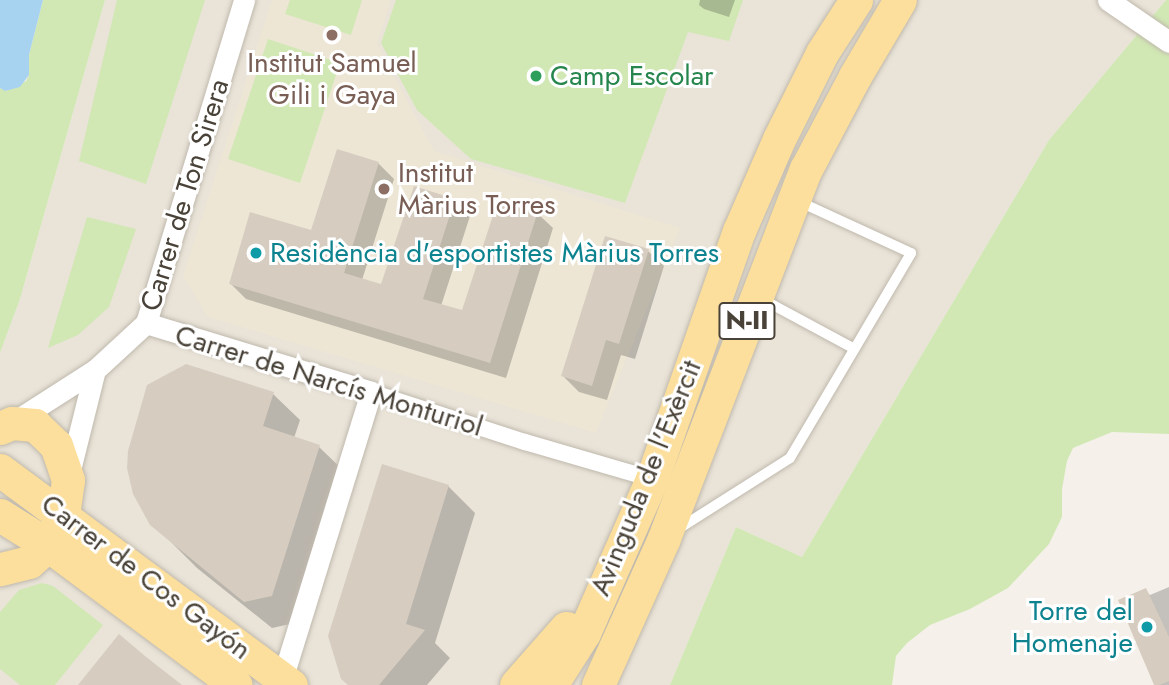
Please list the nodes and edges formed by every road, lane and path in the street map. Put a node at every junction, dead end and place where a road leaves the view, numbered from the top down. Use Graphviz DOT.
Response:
graph roads {
  1 [pos="244,0"];
  2 [pos="856,0"];
  3 [pos="901,0"];
  4 [pos="1108,0"];
  5 [pos="1169,42"];
  6 [pos="793,199"];
  7 [pos="757,296"];
  8 [pos="146,323"];
  9 [pos="853,348"];
  10 [pos="95,370"];
  11 [pos="371,392"];
  12 [pos="6,425"];
  13 [pos="0,470"];
  14 [pos="652,479"];
  15 [pos="68,480"];
  16 [pos="63,514"];
  17 [pos="0,515"];
  18 [pos="664,538"];
  19 [pos="48,545"];
  20 [pos="0,569"];
  21 [pos="607,577"];
  22 [pos="615,652"];
  23 [pos="286,682"];
  24 [pos="236,685"];
  25 [pos="516,685"];
  26 [pos="551,685"];
  27 [pos="598,685"];
  28 [pos="611,685"];
  1 -- 8 [label="street, Carrer de Ton Sirera"];
  2 -- 14 [label="main road, Avinguda de l'Exèrcit / N-II"];
  3 -- 6 [label="main road, Avinguda de l'Exèrcit / N-II"];
  4 -- 5 [label="street"];
  6 -- 7 [label="main road, Avinguda de l'Exèrcit / N-II"];
  6 -- 9 [label="lane"];
  7 -- 9 [label="lane"];
  7 -- 18 [label="main road, Avinguda de l'Exèrcit / N-II"];
  8 -- 10 [label="street, Carrer de Ton Sirera"];
  8 -- 11 [label="street, Carrer de Narcís Monturiol"];
  9 -- 18 [label="lane"];
  10 -- 12 [label="street, Carrer de Ton Sirera"];
  10 -- 15 [label="street"];
  11 -- 14 [label="street, Carrer de Narcís Monturiol"];
  11 -- 23 [label="street"];
  12 -- 15 [label="main road"];
  13 -- 16 [label="main road, Carrer de Cos Gayón"];
  14 -- 21 [label="main road, Avinguda de l'Exèrcit / N-II"];
  15 -- 16 [label="main road"];
  16 -- 19 [label="main road"];
  16 -- 23 [label="main road, Carrer de Cos Gayón"];
  17 -- 19 [label="main road, Carrer de Cos Gayón"];
  18 -- 22 [label="main road, Avinguda de l'Exèrcit / N-II"];
  19 -- 20 [label="main road"];
  19 -- 24 [label="main road, Carrer de Cos Gayón"];
  21 -- 25 [label="main road, N-II"];
  21 -- 26 [label="main road, Avinguda de l'Exèrcit / N-II"];
  22 -- 27 [label="main road, Avinguda de l'Exèrcit / N-II"];
  22 -- 28 [label="main road, N-II"];
}
